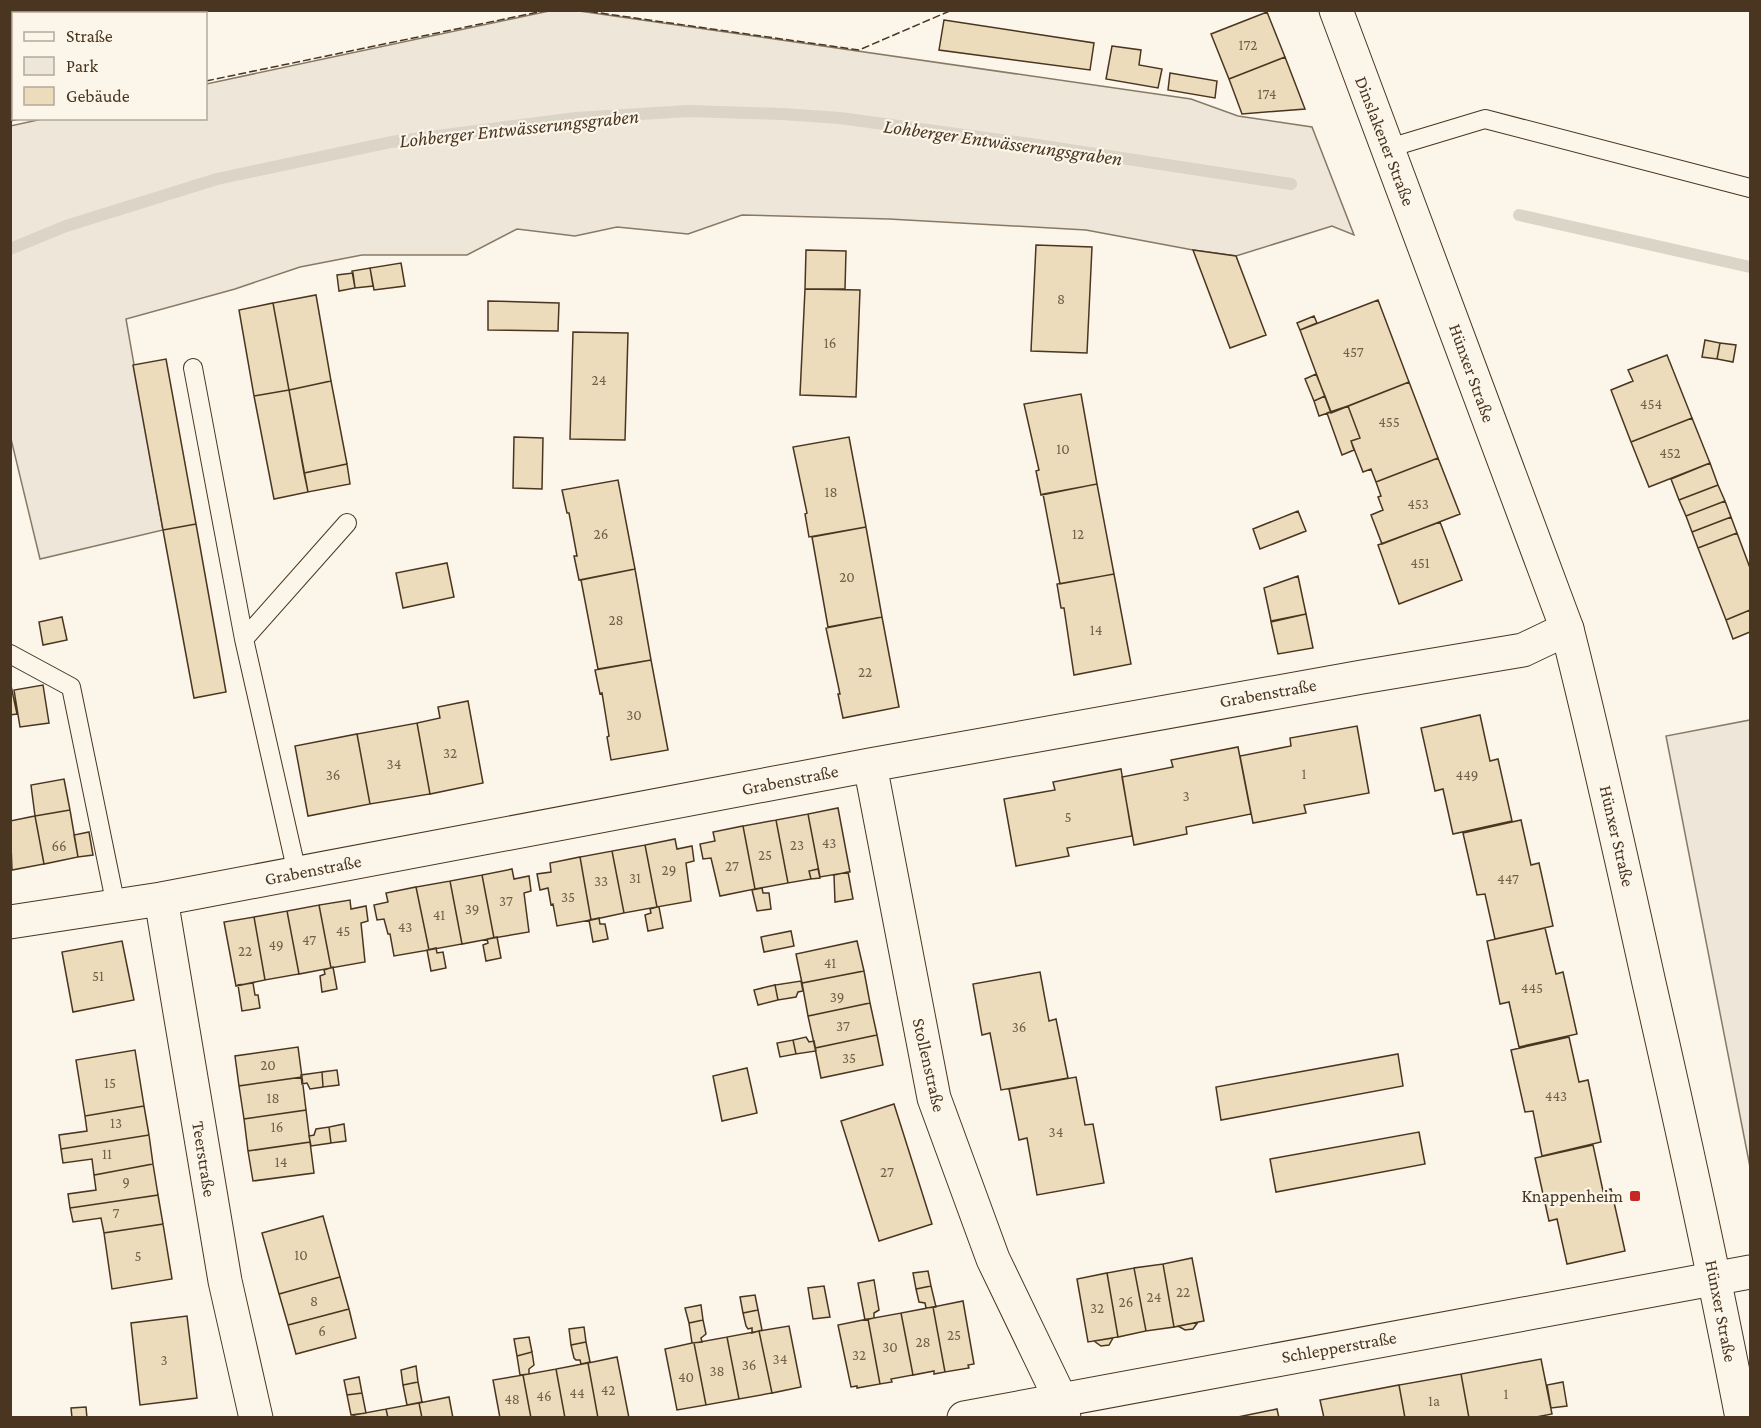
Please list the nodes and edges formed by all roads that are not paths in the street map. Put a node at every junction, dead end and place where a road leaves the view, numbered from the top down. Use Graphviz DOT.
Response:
graph roads {
  1 [pos="1336,10"];
  2 [pos="1389,148"];
  3 [pos="1750,188"];
  4 [pos="1434,271"];
  5 [pos="193,368"];
  6 [pos="347,523"];
  7 [pos="1567,630"];
  8 [pos="244,639"];
  9 [pos="10,654"];
  10 [pos="870,765"];
  11 [pos="297,873"];
  12 [pos="161,899"];
  13 [pos="116,906"];
  14 [pos="10,922"];
  15 [pos="1750,1272"];
  16 [pos="1715,1278"];
  17 [pos="1062,1408"];
  18 [pos="256,1418"];
  19 [pos="964,1418"];
  20 [pos="1742,1418"];
  1 -- 2 [label="street, Dinslakener Straße"];
  2 -- 3 [label="lane"];
  2 -- 4 [label="street, Dinslakener Straße"];
  4 -- 7 [label="street, Hünxer Straße"];
  5 -- 8 [label="lane"];
  6 -- 8 [label="lane"];
  7 -- 10 [label="street, Grabenstraße"];
  7 -- 16 [label="street, Hünxer Straße"];
  8 -- 11 [label="lane"];
  9 -- 13 [label="lane"];
  10 -- 11 [label="street, Grabenstraße"];
  10 -- 17 [label="street, Stollenstraße"];
  11 -- 12 [label="street, Grabenstraße"];
  12 -- 13 [label="street, Grabenstraße"];
  12 -- 18 [label="street, Teerstraße"];
  13 -- 14 [label="street, Grabenstraße"];
  15 -- 16 [label="street, Schlepperstraße"];
  16 -- 17 [label="street, Schlepperstraße"];
  16 -- 20 [label="street, Hünxer Straße"];
  17 -- 19 [label="street, Schlepperstraße"];
}
